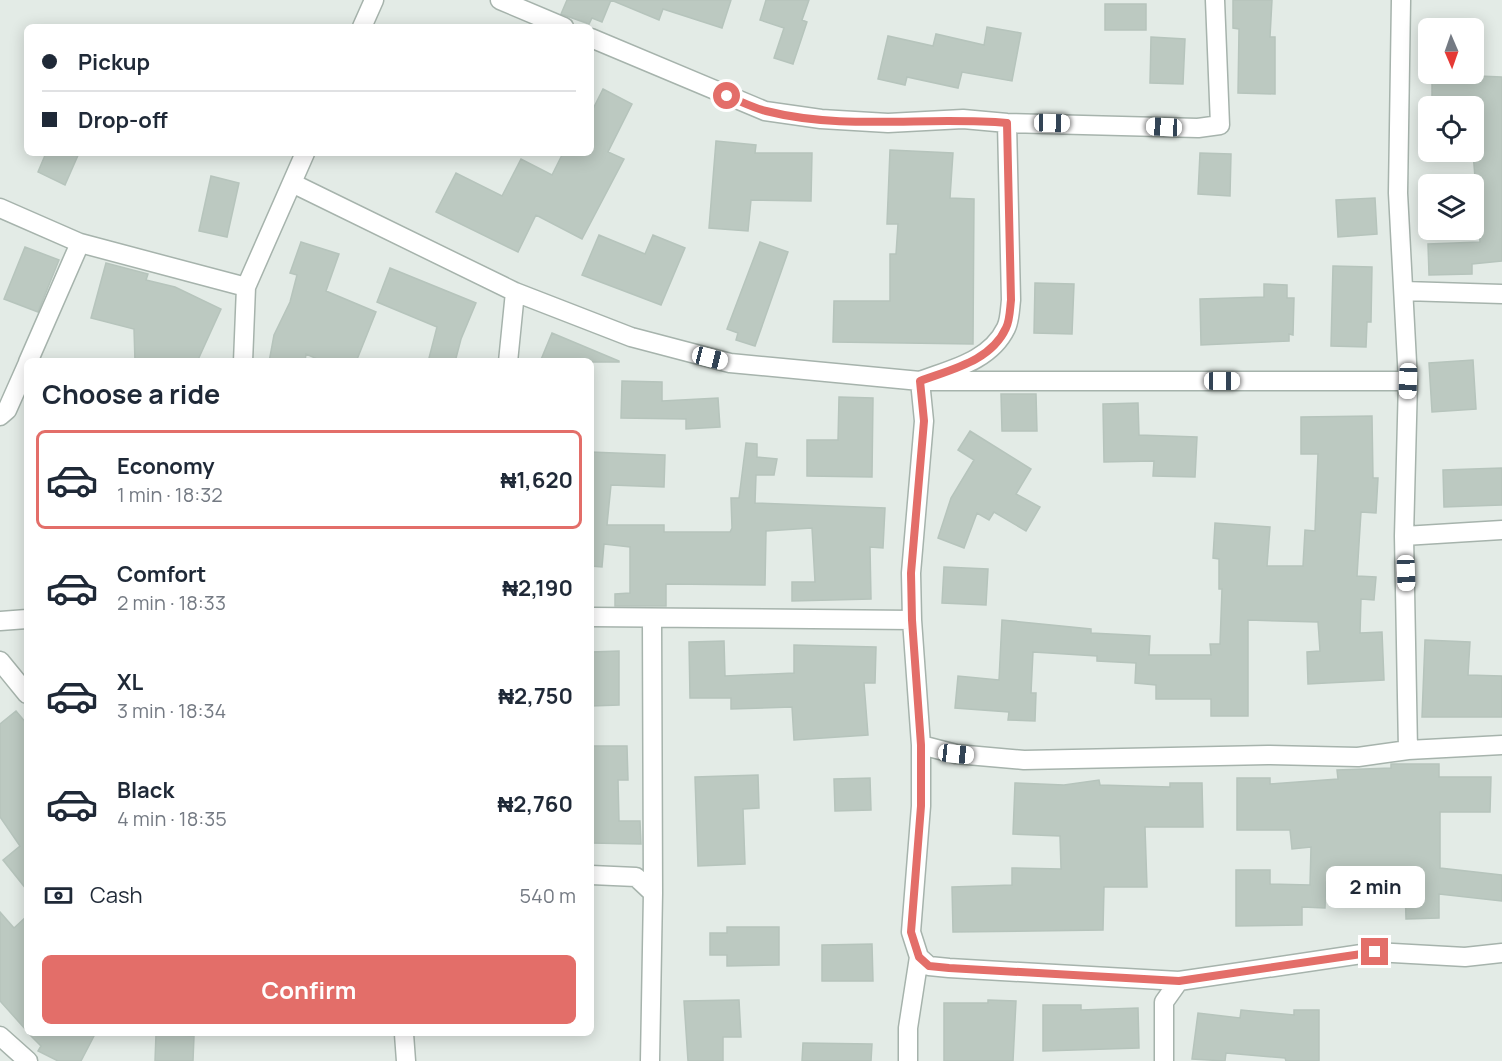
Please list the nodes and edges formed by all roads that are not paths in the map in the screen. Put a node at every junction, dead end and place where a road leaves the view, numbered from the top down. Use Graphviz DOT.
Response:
graph roads {
  1 [pos="374,0"];
  2 [pos="500,0"];
  3 [pos="1215,0"];
  4 [pos="1401,0"];
  5 [pos="363,24"];
  6 [pos="557,24"];
  7 [pos="594,39"];
  8 [pos="1007,123"];
  9 [pos="304,156"];
  10 [pos="292,183"];
  11 [pos="0,208"];
  12 [pos="80,243"];
  13 [pos="246,287"];
  14 [pos="1404,291"];
  15 [pos="515,292"];
  16 [pos="1502,294"];
  17 [pos="30,358"];
  18 [pos="243,358"];
  19 [pos="508,358"];
  20 [pos="24,372"];
  21 [pos="920,381"];
  22 [pos="1408,381"];
  23 [pos="0,416"];
  24 [pos="1502,530"];
  25 [pos="1404,536"];
  26 [pos="594,617"];
  27 [pos="24,619"];
  28 [pos="652,619"];
  29 [pos="912,620"];
  30 [pos="0,621"];
  31 [pos="0,661"];
  32 [pos="24,690"];
  33 [pos="921,745"];
  34 [pos="1502,745"];
  35 [pos="1408,750"];
  36 [pos="594,874"];
  37 [pos="653,893"];
  38 [pos="1502,953"];
  39 [pos="919,957"];
  40 [pos="1179,981"];
  41 [pos="0,1036"];
  42 [pos="404,1036"];
  43 [pos="28,1061"];
  44 [pos="406,1061"];
  45 [pos="650,1061"];
  46 [pos="908,1061"];
  47 [pos="1164,1061"];
  1 -- 5 [label="street"];
  2 -- 6 [label="street"];
  3 -- 8 [label="street"];
  4 -- 14 [label="street"];
  7 -- 8 [label="street"];
  8 -- 21 [label="street"];
  9 -- 10 [label="street"];
  10 -- 13 [label="street"];
  10 -- 15 [label="street"];
  11 -- 12 [label="street"];
  12 -- 13 [label="street"];
  12 -- 17 [label="street"];
  13 -- 18 [label="street"];
  14 -- 16 [label="street"];
  14 -- 22 [label="street"];
  15 -- 19 [label="street"];
  15 -- 21 [label="street"];
  20 -- 23 [label="street"];
  21 -- 22 [label="street"];
  21 -- 29 [label="street"];
  22 -- 25 [label="street"];
  24 -- 25 [label="street"];
  25 -- 35 [label="street"];
  26 -- 28 [label="street"];
  27 -- 30 [label="street"];
  28 -- 29 [label="street"];
  28 -- 37 [label="street"];
  29 -- 33 [label="street"];
  31 -- 32 [label="street"];
  33 -- 35 [label="street"];
  33 -- 39 [label="street"];
  34 -- 35 [label="street"];
  36 -- 37 [label="street"];
  37 -- 45 [label="street"];
  38 -- 40 [label="street"];
  39 -- 40 [label="street"];
  39 -- 46 [label="street"];
  40 -- 47 [label="street"];
  41 -- 43 [label="street"];
  42 -- 44 [label="street"];
}
